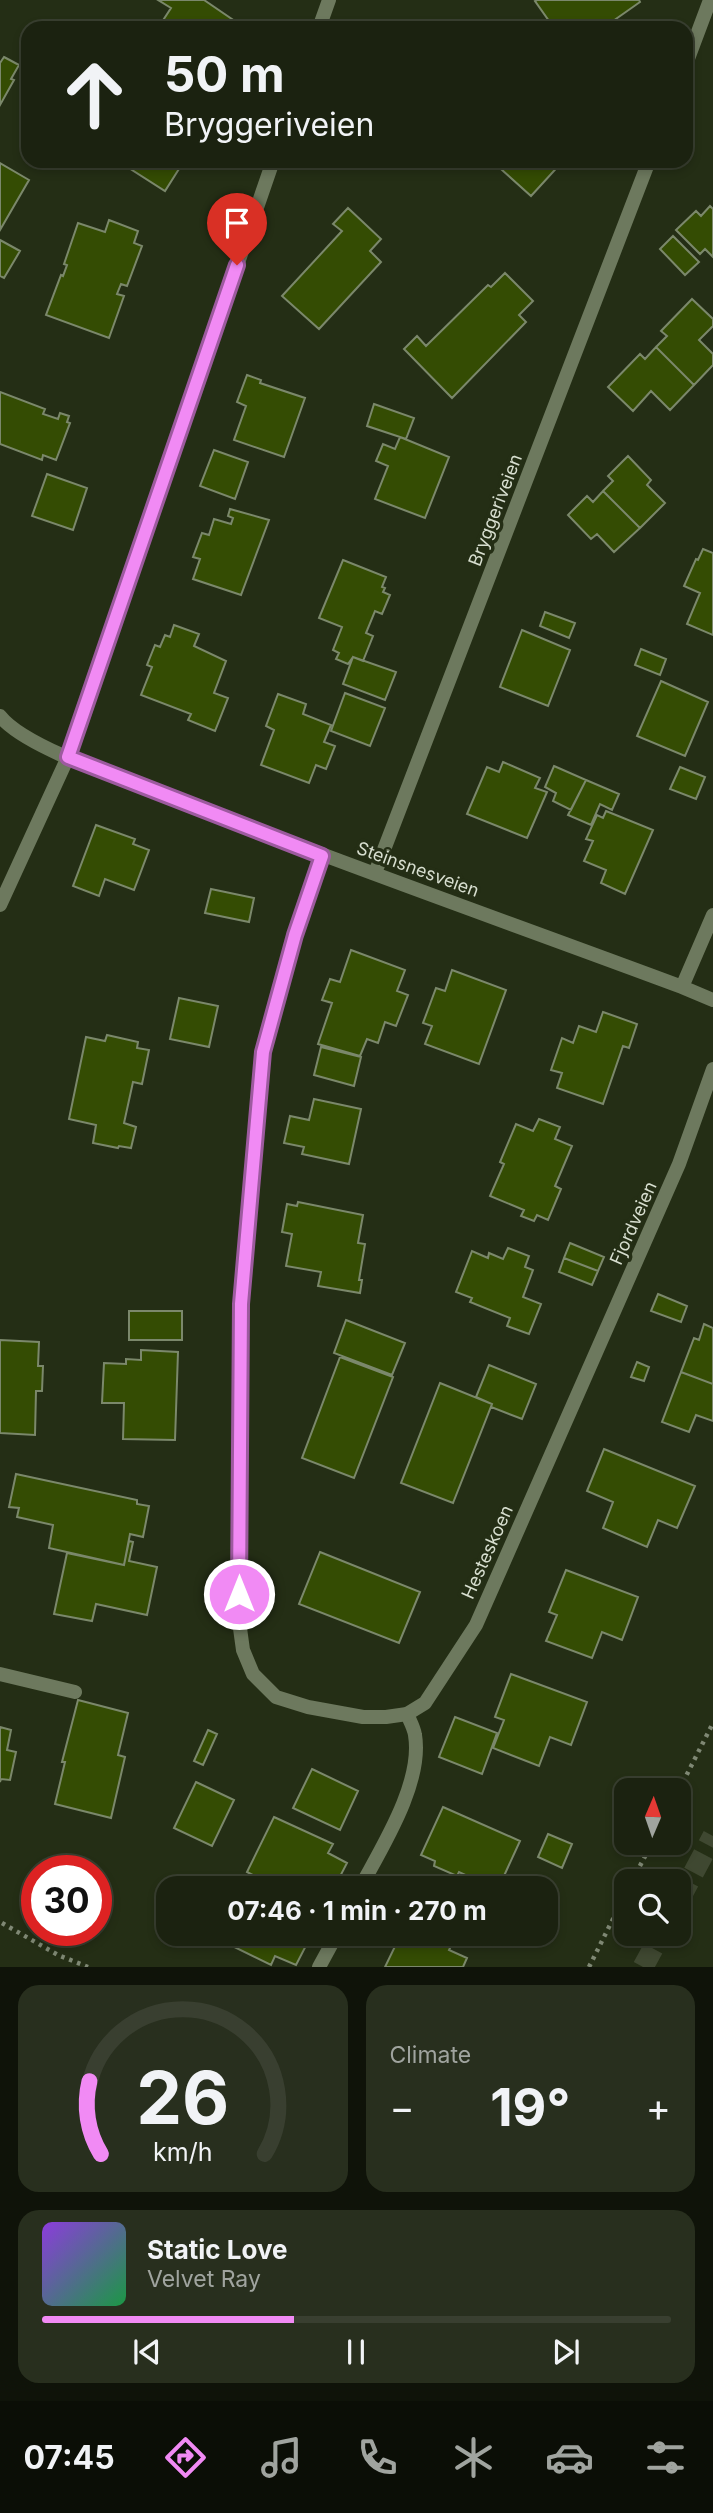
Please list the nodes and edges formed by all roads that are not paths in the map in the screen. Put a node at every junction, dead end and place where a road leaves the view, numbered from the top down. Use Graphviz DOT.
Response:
graph roads {
  1 [pos="328,0"];
  2 [pos="710,0"];
  3 [pos="321,21"];
  4 [pos="693,45"];
  5 [pos="271,168"];
  6 [pos="646,168"];
  7 [pos="0,716"];
  8 [pos="68,757"];
  9 [pos="322,856"];
  10 [pos="375,873"];
  11 [pos="0,905"];
  12 [pos="713,915"];
  13 [pos="682,986"];
  14 [pos="713,1000"];
  15 [pos="713,1069"];
  16 [pos="581,1390"];
  17 [pos="0,1674"];
  18 [pos="75,1692"];
  19 [pos="407,1714"];
  20 [pos="366,1876"];
  21 [pos="330,1946"];
  22 [pos="319,1967"];
  1 -- 3 [label="street"];
  2 -- 4 [label="street"];
  5 -- 8 [label="street"];
  6 -- 10 [label="street, Bryggeriveien"];
  7 -- 8 [label="street, Steinsnesveien"];
  8 -- 9 [label="street, Steinsnesveien"];
  8 -- 11 [label="street"];
  9 -- 10 [label="street, Steinsnesveien"];
  9 -- 19 [label="street"];
  10 -- 13 [label="street, Steinsnesveien"];
  12 -- 13 [label="street"];
  13 -- 14 [label="street, Steinsnesveien"];
  15 -- 16 [label="street, Fjordveien"];
  16 -- 19 [label="street, Hesteskoen"];
  17 -- 18 [label="street"];
  19 -- 20 [label="street"];
  21 -- 22 [label="street"];
}
